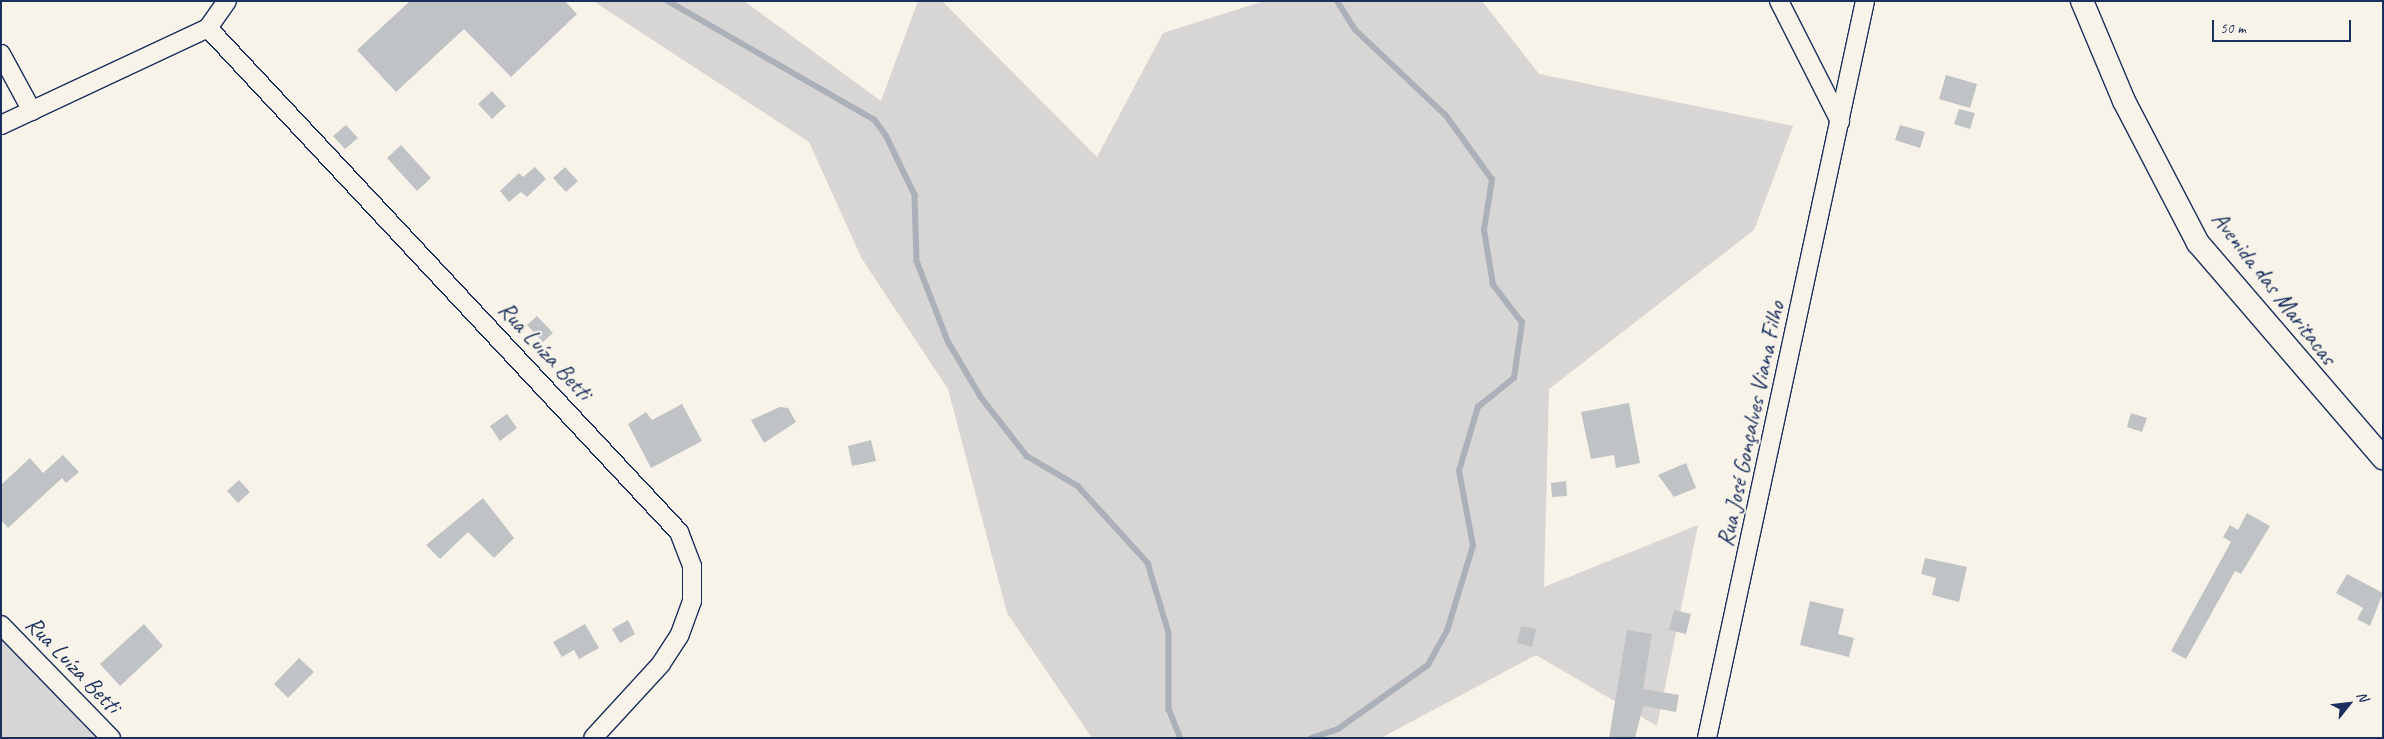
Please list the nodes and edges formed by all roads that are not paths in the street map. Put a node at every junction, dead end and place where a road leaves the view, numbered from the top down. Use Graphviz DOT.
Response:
graph roads {
  1 [pos="227,1"];
  2 [pos="1778,1"];
  3 [pos="1865,1"];
  4 [pos="2082,1"];
  5 [pos="208,28"];
  6 [pos="1,54"];
  7 [pos="32,111"];
  8 [pos="1840,121"];
  9 [pos="1,126"];
  10 [pos="2383,458"];
  11 [pos="1,626"];
  12 [pos="111,738"];
  13 [pos="593,738"];
  14 [pos="1707,738"];
  1 -- 5 [label="street"];
  2 -- 8 [label="street"];
  3 -- 8 [label="street, Rua José Gonçalves Viana Filho"];
  4 -- 10 [label="street, Avenida das Maritacas"];
  5 -- 7 [label="street"];
  5 -- 13 [label="street, Rua Luíza Betti"];
  6 -- 7 [label="street"];
  7 -- 9 [label="street"];
  8 -- 14 [label="street, Rua José Gonçalves Viana Filho"];
  11 -- 12 [label="street, Rua Luíza Betti"];
}
